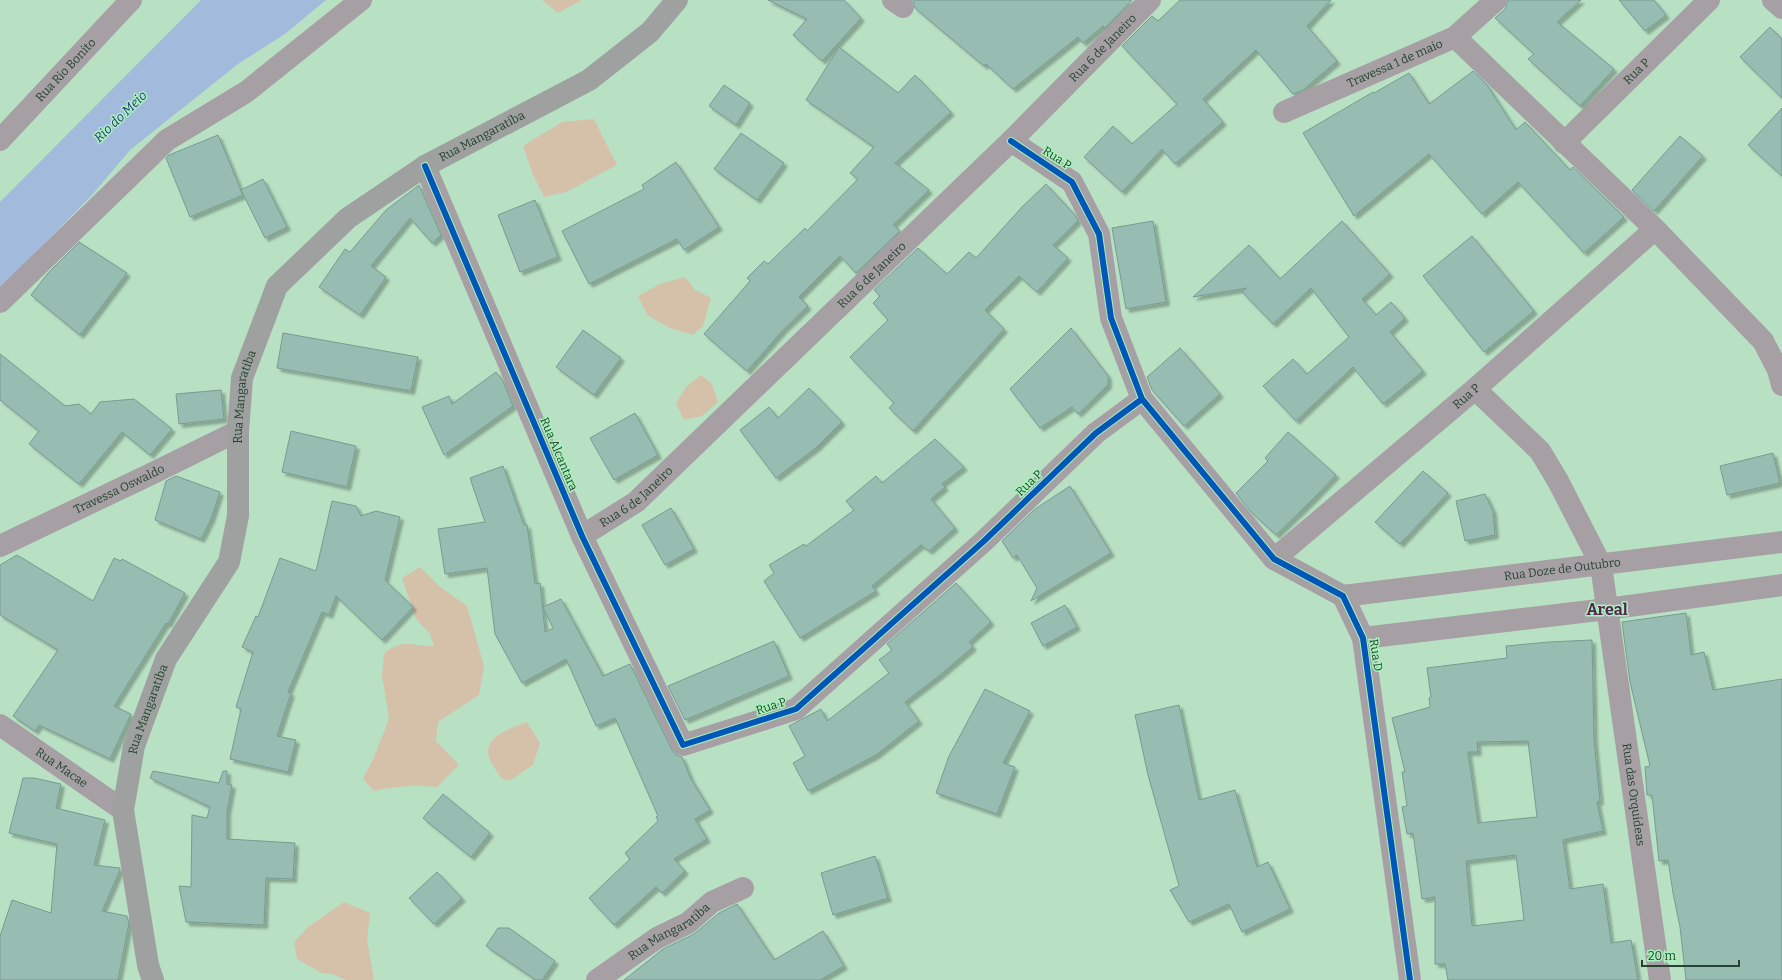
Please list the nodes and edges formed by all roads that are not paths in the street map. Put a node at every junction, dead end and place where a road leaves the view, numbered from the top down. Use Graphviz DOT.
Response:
graph roads {
  1 [pos="131,0"];
  2 [pos="362,0"];
  3 [pos="677,0"];
  4 [pos="1150,0"];
  5 [pos="1496,0"];
  6 [pos="1709,0"];
  7 [pos="1773,0"];
  8 [pos="1782,8"];
  9 [pos="1455,37"];
  10 [pos="1284,112"];
  11 [pos="0,140"];
  12 [pos="1011,141"];
  13 [pos="1564,143"];
  14 [pos="425,166"];
  15 [pos="1655,229"];
  16 [pos="0,302"];
  17 [pos="1782,385"];
  18 [pos="1475,390"];
  19 [pos="1142,399"];
  20 [pos="238,431"];
  21 [pos="582,536"];
  22 [pos="1782,542"];
  23 [pos="0,546"];
  24 [pos="1274,559"];
  25 [pos="1601,565"];
  26 [pos="1782,585"];
  27 [pos="1343,596"];
  28 [pos="1606,609"];
  29 [pos="1363,638"];
  30 [pos="0,725"];
  31 [pos="683,745"];
  32 [pos="123,810"];
  33 [pos="743,888"];
  34 [pos="153,980"];
  35 [pos="597,980"];
  36 [pos="1410,980"];
  37 [pos="1660,980"];
  1 -- 11 [label="street, Rua Rio Bonito"];
  2 -- 16 [label="street"];
  3 -- 14 [label="main road, Rua Mangaratiba"];
  4 -- 12 [label="street, Rua 6 de Janeiro"];
  5 -- 9 [label="street, Travessa 1 de maio"];
  6 -- 13 [label="street, Rua P"];
  7 -- 8 [label="street"];
  9 -- 10 [label="street, Travessa 1 de maio"];
  9 -- 13 [label="street"];
  12 -- 19 [label="street, Rua P"];
  12 -- 21 [label="street, Rua 6 de Janeiro"];
  13 -- 15 [label="street"];
  14 -- 20 [label="main road, Rua Mangaratiba"];
  14 -- 21 [label="street, Rua Alcantara"];
  15 -- 17 [label="street"];
  15 -- 18 [label="street, Rua P"];
  18 -- 24 [label="street, Rua P"];
  18 -- 25 [label="street"];
  19 -- 24 [label="street"];
  19 -- 31 [label="street, Rua P"];
  20 -- 23 [label="street, Travessa Oswaldo"];
  20 -- 32 [label="main road, Rua Mangaratiba"];
  21 -- 31 [label="street, Rua Alcantara"];
  22 -- 25 [label="street, Rua Doze de Outubro"];
  24 -- 27 [label="street"];
  25 -- 27 [label="street, Rua Doze de Outubro"];
  25 -- 28 [label="street, Rua das Orquídeas"];
  26 -- 28 [label="street"];
  27 -- 29 [label="street, Rua D"];
  28 -- 29 [label="street"];
  28 -- 37 [label="street, Rua das Orquídeas"];
  29 -- 36 [label="street, Rua D"];
  30 -- 32 [label="street, Rua Macae"];
  32 -- 34 [label="main road, Rua Mangaratiba"];
  33 -- 35 [label="street, Rua Mangaratiba"];
}
